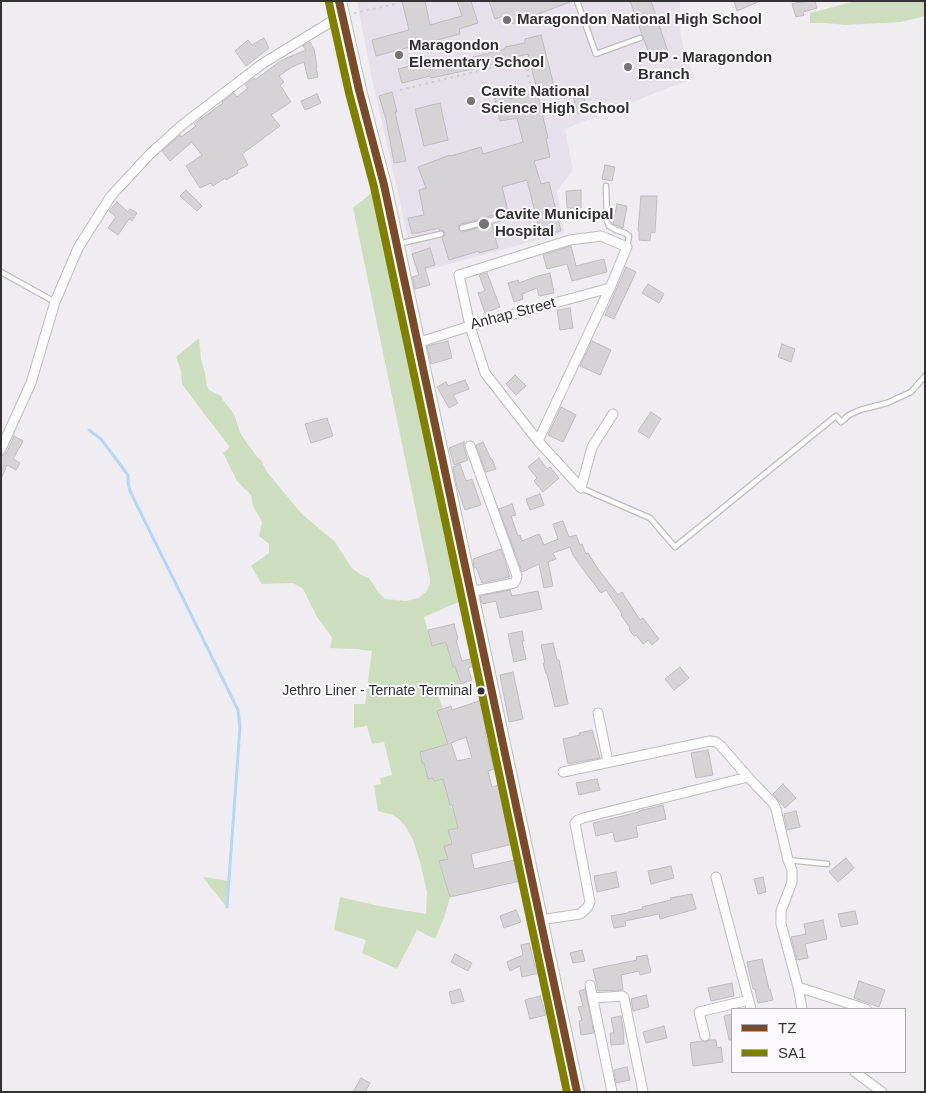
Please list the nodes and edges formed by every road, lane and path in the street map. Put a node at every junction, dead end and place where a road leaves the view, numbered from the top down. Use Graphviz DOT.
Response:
graph roads {
  1 [pos="339,1"];
  2 [pos="577,1"];
  3 [pos="396,4"];
  4 [pos="347,14"];
  5 [pos="640,38"];
  6 [pos="532,89"];
  7 [pos="400,90"];
  8 [pos="606,186"];
  9 [pos="522,212"];
  10 [pos="462,228"];
  11 [pos="440,234"];
  12 [pos="396,245"];
  13 [pos="627,248"];
  14 [pos="1,272"];
  15 [pos="610,288"];
  16 [pos="55,302"];
  17 [pos="470,326"];
  18 [pos="417,343"];
  19 [pos="925,376"];
  20 [pos="613,414"];
  21 [pos="538,441"];
  22 [pos="470,446"];
  23 [pos="1,449"];
  24 [pos="580,488"];
  25 [pos="470,592"];
  26 [pos="598,713"];
  27 [pos="608,762"];
  28 [pos="563,772"];
  29 [pos="748,777"];
  30 [pos="788,860"];
  31 [pos="827,864"];
  32 [pos="716,877"];
  33 [pos="540,920"];
  34 [pos="590,985"];
  35 [pos="798,987"];
  36 [pos="592,998"];
  37 [pos="750,1005"];
  38 [pos="802,1008"];
  39 [pos="863,1008"];
  40 [pos="705,1036"];
  41 [pos="856,1073"];
  42 [pos="577,1092"];
  43 [pos="612,1092"];
  44 [pos="643,1092"];
  45 [pos="882,1092"];
  1 -- 4 [label="main road"];
  2 -- 5 [label="lane"];
  3 -- 4 [label="path"];
  4 -- 12 [label="main road"];
  4 -- 16 [label="street"];
  6 -- 7 [label="path"];
  8 -- 13 [label="lane"];
  9 -- 10 [label="lane"];
  11 -- 12 [label="lane"];
  12 -- 18 [label="main road"];
  13 -- 15 [label="street"];
  13 -- 17 [label="street"];
  14 -- 16 [label="lane"];
  15 -- 17 [label="street, Anhap Street"];
  15 -- 21 [label="street"];
  16 -- 23 [label="street"];
  17 -- 18 [label="street, Anhap Street"];
  17 -- 21 [label="street"];
  18 -- 25 [label="main road"];
  19 -- 24 [label="lane"];
  20 -- 24 [label="street"];
  21 -- 24 [label="street"];
  22 -- 25 [label="street"];
  25 -- 33 [label="main road"];
  26 -- 27 [label="street"];
  27 -- 28 [label="street"];
  27 -- 29 [label="street"];
  29 -- 30 [label="street"];
  29 -- 33 [label="street"];
  30 -- 31 [label="lane"];
  30 -- 35 [label="street"];
  32 -- 37 [label="street"];
  33 -- 42 [label="main road"];
  34 -- 36 [label="street"];
  35 -- 38 [label="street"];
  35 -- 39 [label="street"];
  36 -- 43 [label="street"];
  36 -- 44 [label="street"];
  37 -- 40 [label="street"];
  41 -- 45 [label="street"];
}
